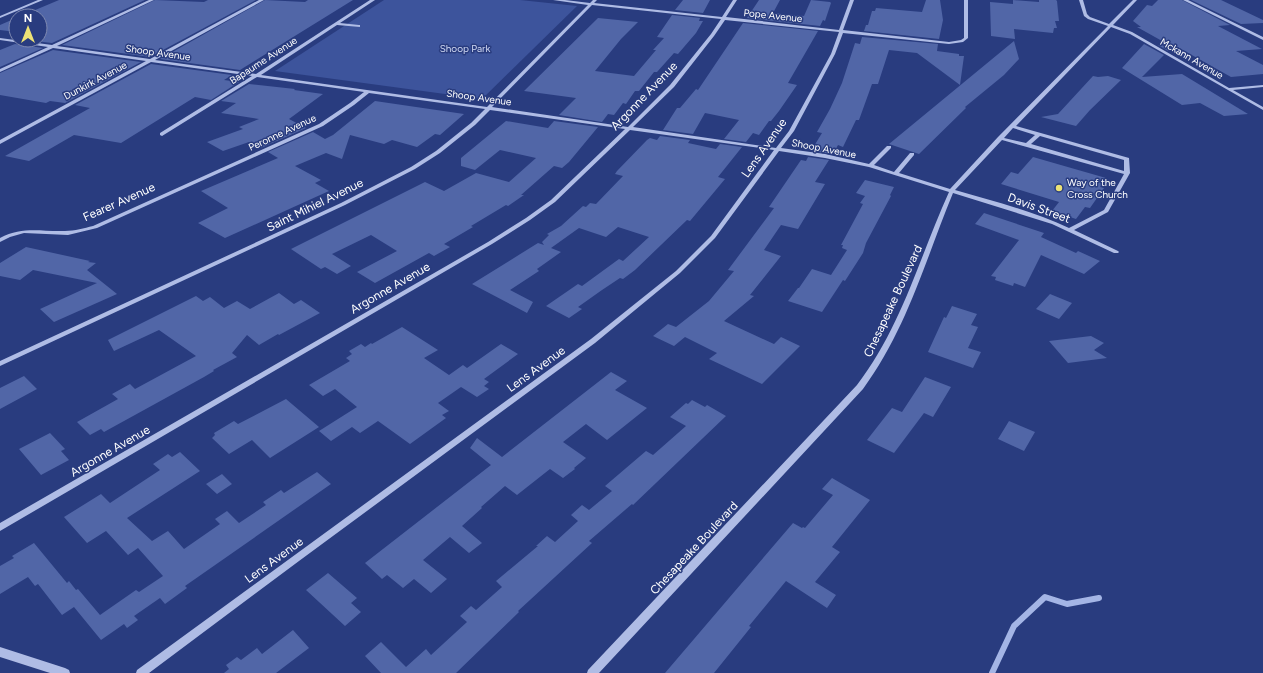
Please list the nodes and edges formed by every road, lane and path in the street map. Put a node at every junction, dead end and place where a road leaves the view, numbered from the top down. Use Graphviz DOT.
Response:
graph roads {
  1 [pos="40,0"];
  2 [pos="152,0"];
  3 [pos="262,0"];
  4 [pos="373,0"];
  5 [pos="555,0"];
  6 [pos="735,0"];
  7 [pos="852,0"];
  8 [pos="966,0"];
  9 [pos="1081,0"];
  10 [pos="1135,0"];
  11 [pos="1185,0"];
  12 [pos="594,2"];
  13 [pos="0,17"];
  14 [pos="723,18"];
  15 [pos="336,24"];
  16 [pos="1110,25"];
  17 [pos="359,26"];
  18 [pos="842,31"];
  19 [pos="0,39"];
  20 [pos="1263,39"];
  21 [pos="53,46"];
  22 [pos="151,60"];
  23 [pos="0,71"];
  24 [pos="257,75"];
  25 [pos="1263,86"];
  26 [pos="1229,89"];
  27 [pos="368,91"];
  28 [pos="489,108"];
  29 [pos="1263,109"];
  30 [pos="1012,126"];
  31 [pos="630,128"];
  32 [pos="162,134"];
  33 [pos="1039,134"];
  34 [pos="1000,138"];
  35 [pos="0,142"];
  36 [pos="1027,145"];
  37 [pos="889,147"];
  38 [pos="779,148"];
  39 [pos="912,154"];
  40 [pos="870,166"];
  41 [pos="896,173"];
  42 [pos="1127,173"];
  43 [pos="198,179"];
  44 [pos="952,190"];
  45 [pos="1070,230"];
  46 [pos="0,240"];
  47 [pos="1116,252"];
  48 [pos="0,364"];
  49 [pos="0,527"];
  50 [pos="0,652"];
  51 [pos="65,673"];
  52 [pos="141,673"];
  53 [pos="592,673"];
  1 -- 13 [label="street"];
  2 -- 21 [label="street"];
  3 -- 22 [label="street, Dunkirk Avenue"];
  4 -- 15 [label="street, Bapaume Avenue"];
  5 -- 12 [label="street, Pope Avenue"];
  6 -- 14 [label="street, Argonne Avenue"];
  7 -- 18 [label="street, Lens Avenue"];
  8 -- 18 [label="street, Pope Avenue"];
  9 -- 16 [label="street, Mckann Avenue"];
  10 -- 16 [label="street, Chesapeake Boulevard"];
  11 -- 20 [label="street"];
  12 -- 14 [label="street, Pope Avenue"];
  12 -- 28 [label="street, Saint Mihiel Avenue"];
  14 -- 18 [label="street, Pope Avenue"];
  14 -- 31 [label="street, Argonne Avenue"];
  15 -- 17 [label="street"];
  15 -- 24 [label="street, Bapaume Avenue"];
  16 -- 26 [label="street, Mckann Avenue"];
  16 -- 30 [label="street, Chesapeake Boulevard"];
  18 -- 38 [label="street, Lens Avenue"];
  19 -- 21 [label="street, Shoop Avenue"];
  21 -- 22 [label="street, Shoop Avenue"];
  21 -- 23 [label="street"];
  22 -- 24 [label="street, Shoop Avenue"];
  22 -- 35 [label="street, Dunkirk Avenue"];
  24 -- 27 [label="street, Shoop Avenue"];
  24 -- 32 [label="street, Bapaume Avenue"];
  25 -- 26 [label="street"];
  26 -- 29 [label="street, Mckann Avenue"];
  27 -- 28 [label="street, Shoop Avenue"];
  27 -- 43 [label="street, Peronne Avenue"];
  28 -- 31 [label="street, Shoop Avenue"];
  28 -- 48 [label="street, Saint Mihiel Avenue"];
  30 -- 33 [label="street"];
  30 -- 34 [label="street, Chesapeake Boulevard"];
  31 -- 38 [label="street, Shoop Avenue"];
  31 -- 49 [label="street, Argonne Avenue"];
  33 -- 36 [label="street"];
  33 -- 42 [label="street"];
  34 -- 36 [label="street"];
  34 -- 44 [label="street, Chesapeake Boulevard"];
  36 -- 42 [label="street"];
  37 -- 40 [label="street"];
  38 -- 40 [label="street, Shoop Avenue"];
  38 -- 52 [label="street, Lens Avenue"];
  39 -- 41 [label="street"];
  40 -- 41 [label="street, Shoop Avenue"];
  41 -- 44 [label="street, Shoop Avenue"];
  42 -- 45 [label="street"];
  43 -- 46 [label="street, Fearer Avenue"];
  44 -- 45 [label="street, Davis Street"];
  44 -- 53 [label="street, Chesapeake Boulevard"];
  45 -- 47 [label="street, Davis Street"];
  50 -- 51 [label="street"];
}
